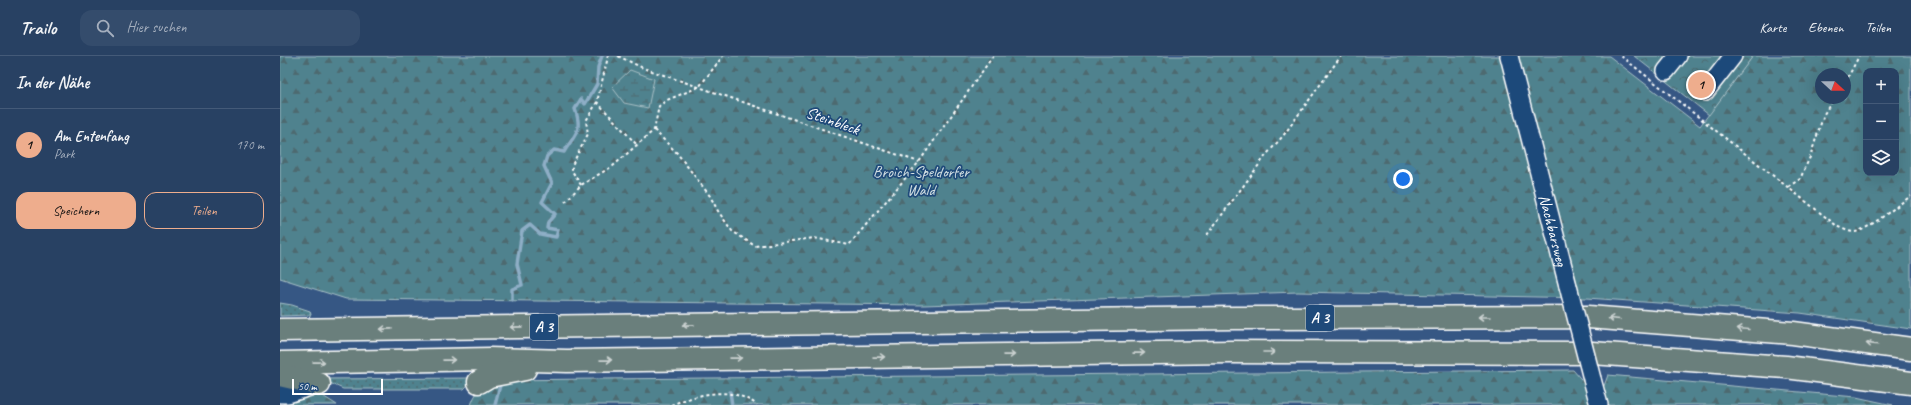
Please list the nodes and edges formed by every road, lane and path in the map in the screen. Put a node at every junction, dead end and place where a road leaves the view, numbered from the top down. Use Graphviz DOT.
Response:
graph roads {
  1 [pos="606,56"];
  2 [pos="618,56"];
  3 [pos="723,56"];
  4 [pos="993,56"];
  5 [pos="1341,56"];
  6 [pos="1509,56"];
  7 [pos="1621,56"];
  8 [pos="1678,56"];
  9 [pos="1733,56"];
  10 [pos="1859,56"];
  11 [pos="1666,71"];
  12 [pos="1851,71"];
  13 [pos="699,87"];
  14 [pos="1705,92"];
  15 [pos="597,102"];
  16 [pos="1830,104"];
  17 [pos="654,130"];
  18 [pos="638,146"];
  19 [pos="919,162"];
  20 [pos="582,185"];
  21 [pos="1788,187"];
  22 [pos="1911,196"];
  23 [pos="565,202"];
  24 [pos="1207,235"];
  25 [pos="280,330"];
  26 [pos="1911,349"];
  27 [pos="567,361"];
  28 [pos="280,363"];
  29 [pos="280,375"];
  30 [pos="479,382"];
  31 [pos="1911,383"];
  32 [pos="319,384"];
  33 [pos="280,394"];
  34 [pos="670,405"];
  35 [pos="756,405"];
  36 [pos="1599,405"];
  1 -- 15 [label="path"];
  2 -- 13 [label="path, Steinbleck"];
  3 -- 13 [label="path"];
  4 -- 19 [label="path"];
  5 -- 24 [label="path"];
  6 -- 36 [label="lane, Nachbarsweg, bridge"];
  7 -- 21 [label="path"];
  8 -- 11 [label="lane"];
  9 -- 14 [label="lane"];
  10 -- 12 [label="path"];
  13 -- 17 [label="path"];
  13 -- 19 [label="path, Steinbleck"];
  15 -- 18 [label="path"];
  15 -- 20 [label="path"];
  16 -- 21 [label="path"];
  17 -- 18 [label="path"];
  17 -- 19 [label="path"];
  18 -- 20 [label="path"];
  20 -- 23 [label="path"];
  21 -- 22 [label="path"];
  26 -- 25 [label="highway, A 3, one-way"];
  28 -- 27 [label="highway, A 3, one-way"];
  27 -- 30 [label="highway"];
  27 -- 31 [label="highway, A 3, one-way"];
  29 -- 32 [label="highway"];
  32 -- 33 [label="lane"];
  34 -- 35 [label="path"];
}
